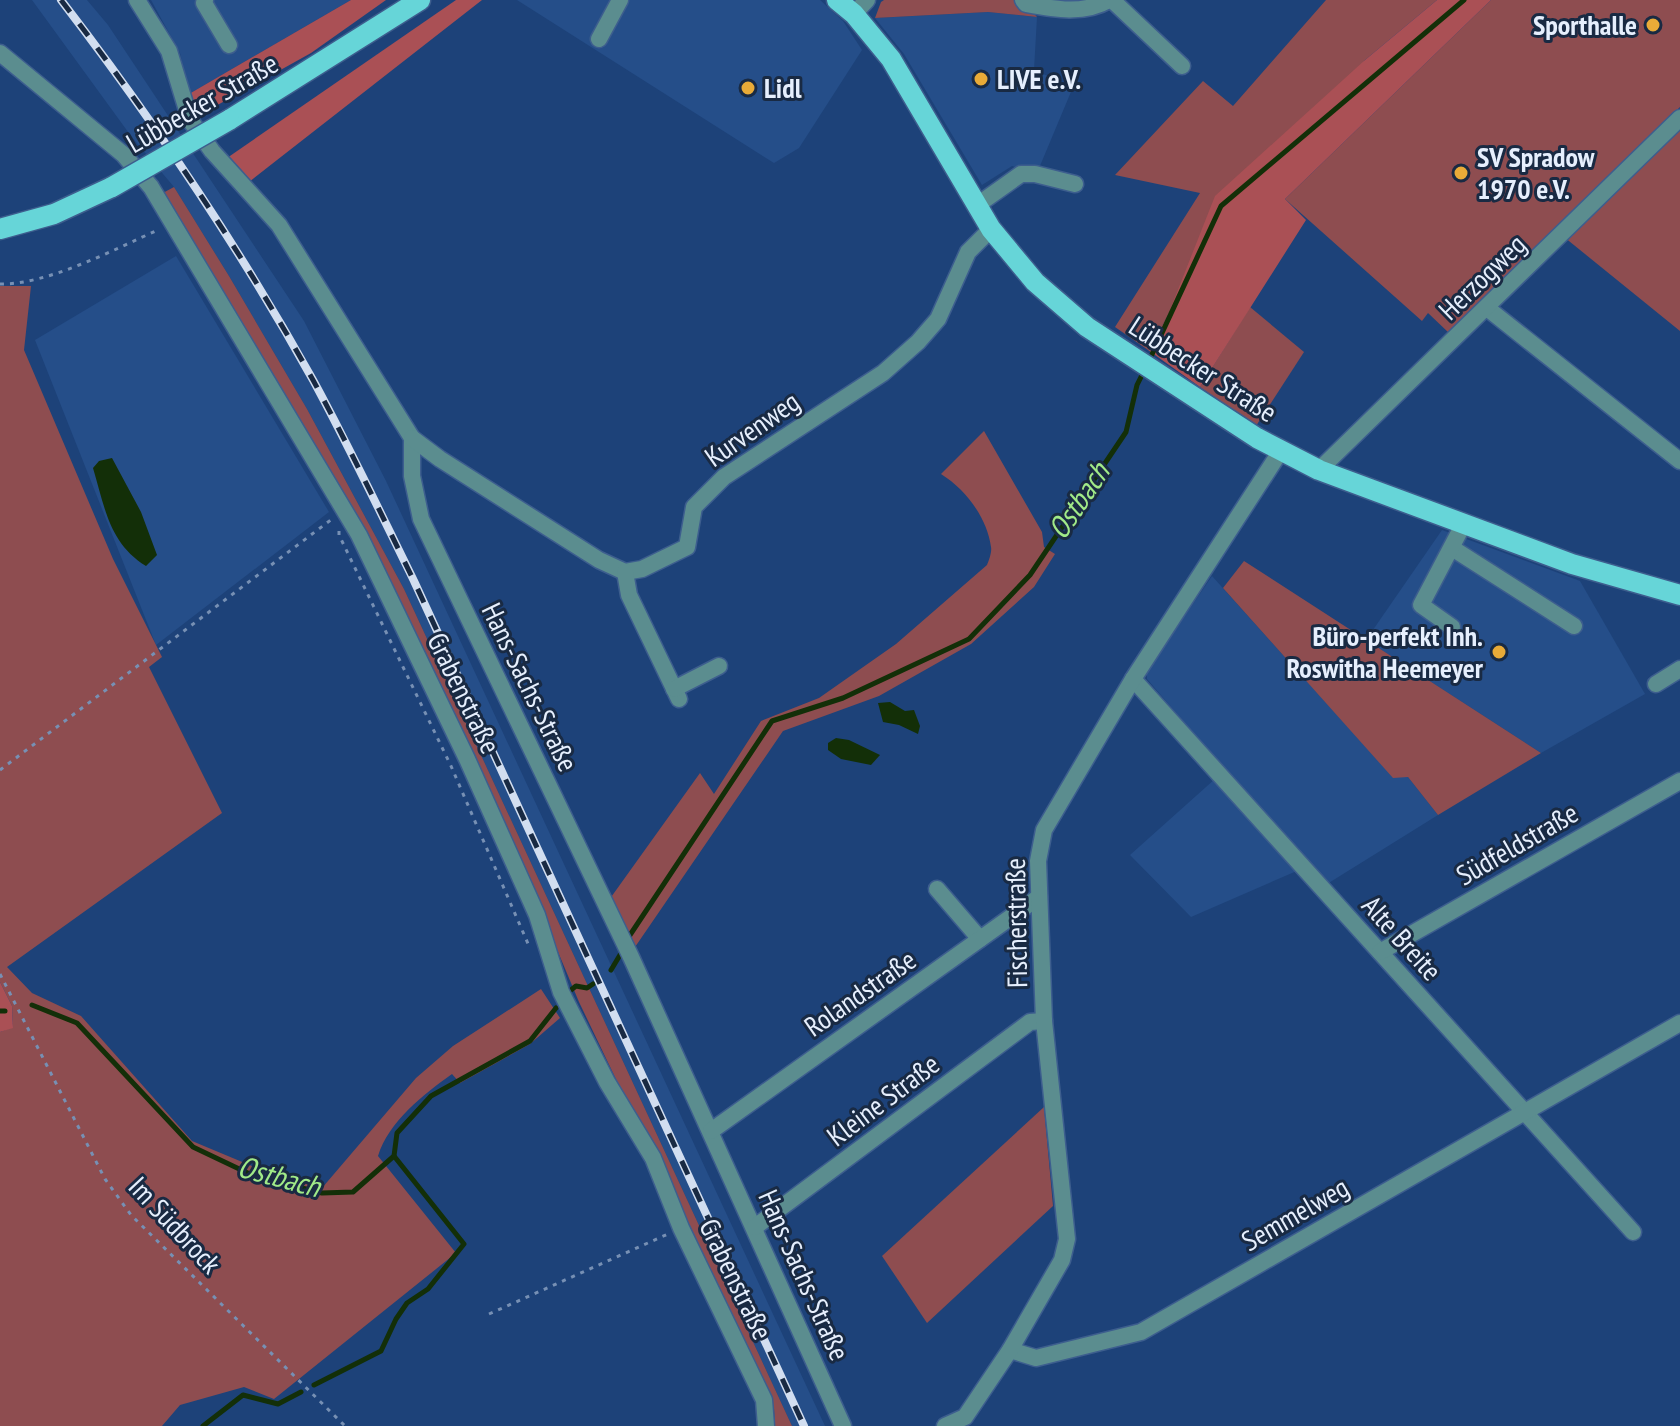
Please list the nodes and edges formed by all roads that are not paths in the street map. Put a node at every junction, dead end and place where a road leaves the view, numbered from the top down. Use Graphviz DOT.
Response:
graph roads {
  1 [pos="137,0"];
  2 [pos="205,0"];
  3 [pos="420,0"];
  4 [pos="620,0"];
  5 [pos="837,0"];
  6 [pos="1023,0"];
  7 [pos="1111,0"];
  8 [pos="860,7"];
  9 [pos="599,39"];
  10 [pos="229,45"];
  11 [pos="0,53"];
  12 [pos="1182,66"];
  13 [pos="1680,118"];
  14 [pos="1075,184"];
  15 [pos="976,206"];
  16 [pos="0,229"];
  17 [pos="991,229"];
  18 [pos="1487,308"];
  19 [pos="412,438"];
  20 [pos="1280,452"];
  21 [pos="440,459"];
  22 [pos="1680,461"];
  23 [pos="1319,470"];
  24 [pos="412,476"];
  25 [pos="1463,525"];
  26 [pos="1452,548"];
  27 [pos="625,572"];
  28 [pos="1680,595"];
  29 [pos="1574,626"];
  30 [pos="1452,627"];
  31 [pos="719,666"];
  32 [pos="1680,669"];
  33 [pos="1133,679"];
  34 [pos="1656,684"];
  35 [pos="1680,781"];
  36 [pos="937,889"];
  37 [pos="1039,897"];
  38 [pos="980,939"];
  39 [pos="1380,952"];
  40 [pos="1044,1021"];
  41 [pos="1680,1023"];
  42 [pos="1526,1113"];
  43 [pos="711,1131"];
  44 [pos="755,1227"];
  45 [pos="1633,1232"];
  46 [pos="1010,1350"];
  47 [pos="967,1422"];
  48 [pos="766,1426"];
  49 [pos="843,1426"];
  50 [pos="945,1426"];
  1 -- 19 [label="street"];
  2 -- 10 [label="street"];
  3 -- 16 [label="main road, Lübbecker Straße, bridge"];
  4 -- 9 [label="street"];
  5 -- 8 [label="main road, Lübbecker Straße"];
  6 -- 7 [label="street"];
  7 -- 12 [label="street"];
  8 -- 15 [label="main road, Lübbecker Straße"];
  11 -- 48 [label="street, Grabenstraße"];
  13 -- 18 [label="street, Herzogweg"];
  14 -- 15 [label="street"];
  15 -- 17 [label="main road, Lübbecker Straße"];
  17 -- 20 [label="main road, Lübbecker Straße"];
  17 -- 27 [label="street, Kurvenweg"];
  18 -- 22 [label="street"];
  18 -- 23 [label="street, Herzogweg"];
  19 -- 21 [label="street"];
  19 -- 24 [label="street, Hans-Sachs-Straße"];
  20 -- 23 [label="main road, Lübbecker Straße"];
  20 -- 33 [label="street, Fischerstraße"];
  21 -- 24 [label="street"];
  21 -- 27 [label="street"];
  23 -- 25 [label="main road, Lübbecker Straße"];
  24 -- 43 [label="street, Hans-Sachs-Straße"];
  25 -- 26 [label="street"];
  25 -- 28 [label="main road, Lübbecker Straße"];
  26 -- 29 [label="street"];
  26 -- 30 [label="street"];
  27 -- 31 [label="street"];
  32 -- 34 [label="street"];
  33 -- 37 [label="street, Fischerstraße"];
  33 -- 39 [label="street, Alte Breite"];
  35 -- 39 [label="street, Südfeldstraße"];
  36 -- 38 [label="street"];
  37 -- 38 [label="street, Rolandstraße"];
  37 -- 40 [label="street, Fischerstraße"];
  38 -- 43 [label="street, Rolandstraße"];
  39 -- 42 [label="street, Alte Breite"];
  40 -- 44 [label="street, Kleine Straße"];
  40 -- 46 [label="street, Fischerstraße"];
  41 -- 42 [label="street, Semmelweg"];
  42 -- 45 [label="street, Alte Breite"];
  42 -- 46 [label="street, Semmelweg"];
  43 -- 44 [label="street, Hans-Sachs-Straße"];
  44 -- 49 [label="street, Hans-Sachs-Straße"];
  46 -- 47 [label="street"];
  47 -- 50 [label="street"];
}
